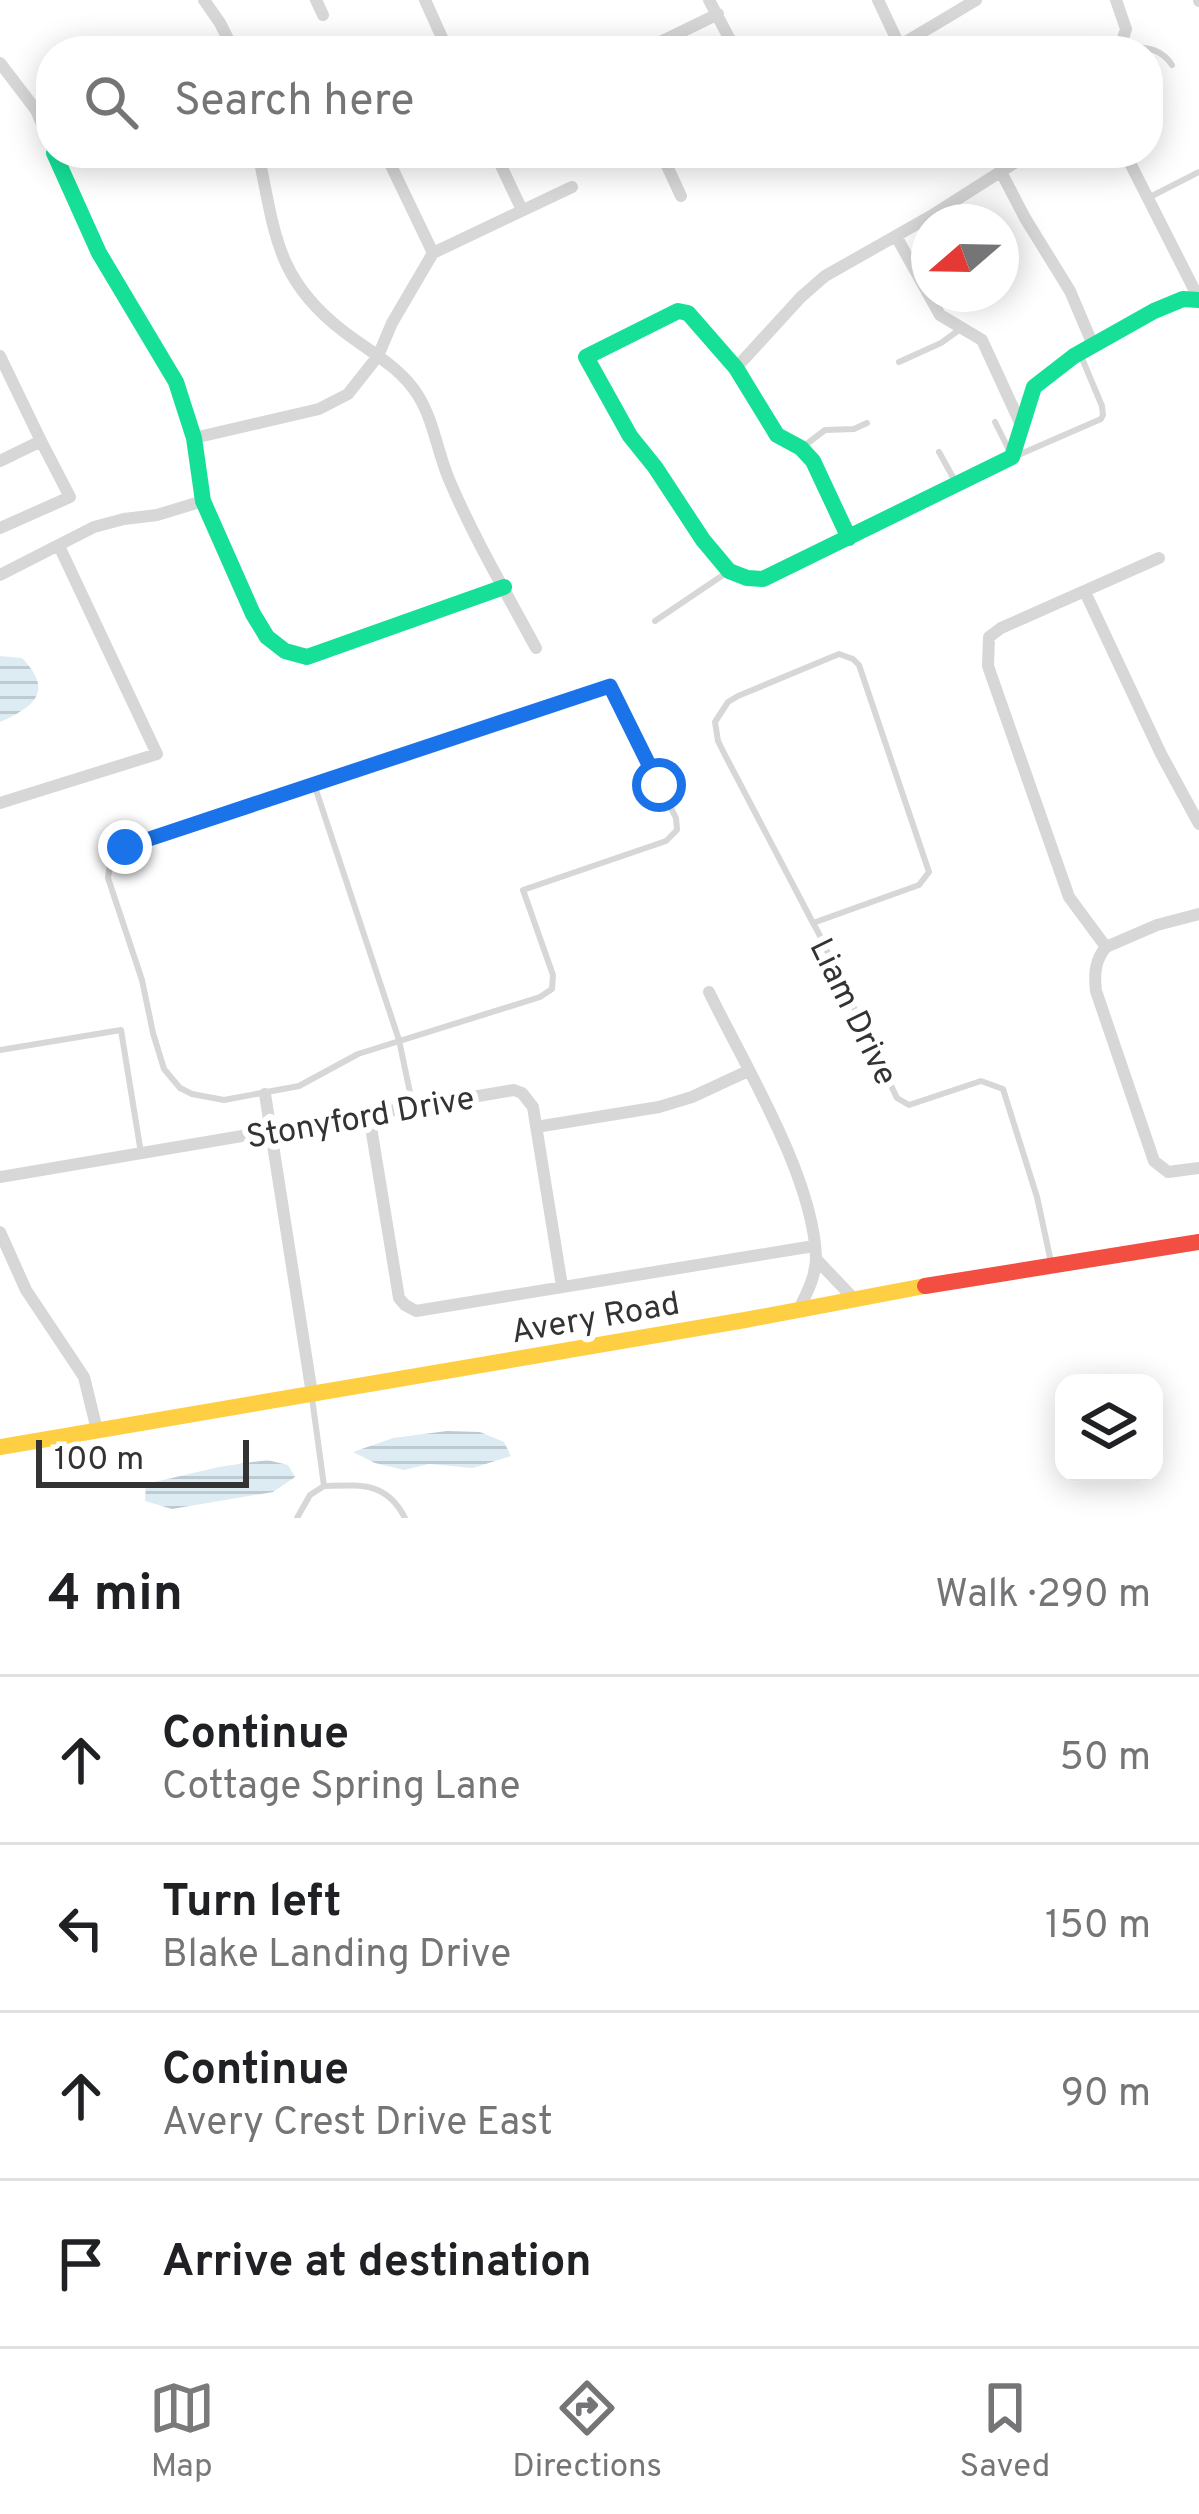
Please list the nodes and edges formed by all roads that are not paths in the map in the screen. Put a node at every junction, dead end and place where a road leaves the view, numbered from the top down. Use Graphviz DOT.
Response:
graph roads {
  1 [pos="204,0"];
  2 [pos="316,0"];
  3 [pos="425,0"];
  4 [pos="709,0"];
  5 [pos="878,0"];
  6 [pos="976,0"];
  7 [pos="1116,0"];
  8 [pos="718,14"];
  9 [pos="323,15"];
  10 [pos="227,36"];
  11 [pos="441,36"];
  12 [pos="673,36"];
  13 [pos="729,36"];
  14 [pos="895,36"];
  15 [pos="920,36"];
  16 [pos="1124,36"];
  17 [pos="1163,53"];
  18 [pos="0,63"];
  19 [pos="1172,65"];
  20 [pos="36,110"];
  21 [pos="60,168"];
  22 [pos="261,168"];
  23 [pos="392,168"];
  24 [pos="502,168"];
  25 [pos="668,168"];
  26 [pos="1007,168"];
  27 [pos="1133,168"];
  28 [pos="1001,172"];
  29 [pos="1199,172"];
  30 [pos="572,187"];
  31 [pos="681,196"];
  32 [pos="1148,198"];
  33 [pos="522,210"];
  34 [pos="896,236"];
  35 [pos="434,253"];
  36 [pos="1199,299"];
  37 [pos="962,328"];
  38 [pos="1086,349"];
  39 [pos="0,356"];
  40 [pos="378,356"];
  41 [pos="899,362"];
  42 [pos="736,368"];
  43 [pos="994,422"];
  44 [pos="867,424"];
  45 [pos="1022,428"];
  46 [pos="194,438"];
  47 [pos="41,440"];
  48 [pos="801,448"];
  49 [pos="939,452"];
  50 [pos="1012,457"];
  51 [pos="0,461"];
  52 [pos="957,485"];
  53 [pos="203,501"];
  54 [pos="0,528"];
  55 [pos="849,538"];
  56 [pos="58,546"];
  57 [pos="1159,559"];
  58 [pos="729,571"];
  59 [pos="0,575"];
  60 [pos="504,587"];
  61 [pos="1085,592"];
  62 [pos="655,621"];
  63 [pos="536,648"];
  64 [pos="314,783"];
  65 [pos="0,803"];
  66 [pos="1199,824"];
  67 [pos="1199,914"];
  68 [pos="813,923"];
  69 [pos="1106,947"];
  70 [pos="709,992"];
  71 [pos="399,1040"];
  72 [pos="0,1050"];
  73 [pos="748,1071"];
  74 [pos="265,1094"];
  75 [pos="413,1107"];
  76 [pos="369,1115"];
  77 [pos="536,1127"];
  78 [pos="272,1132"];
  79 [pos="141,1154"];
  80 [pos="1199,1168"];
  81 [pos="0,1177"];
  82 [pos="0,1232"];
  83 [pos="1199,1242"];
  84 [pos="815,1252"];
  85 [pos="1052,1265"];
  86 [pos="562,1286"];
  87 [pos="854,1299"];
  88 [pos="799,1309"];
  89 [pos="312,1394"];
  90 [pos="97,1430"];
  91 [pos="0,1447"];
  92 [pos="324,1486"];
  93 [pos="297,1518"];
  94 [pos="405,1518"];
  1 -- 10 [label="street"];
  2 -- 9 [label="street"];
  3 -- 11 [label="street"];
  4 -- 8 [label="street"];
  5 -- 14 [label="street"];
  6 -- 15 [label="street"];
  7 -- 16 [label="street"];
  8 -- 12 [label="street"];
  8 -- 13 [label="street"];
  17 -- 19 [label="lane"];
  18 -- 20 [label="street"];
  21 -- 46 [label="street"];
  22 -- 40 [label="street"];
  23 -- 35 [label="street"];
  24 -- 33 [label="street"];
  25 -- 31 [label="street"];
  26 -- 28 [label="street"];
  27 -- 32 [label="street"];
  28 -- 34 [label="street"];
  28 -- 38 [label="street"];
  29 -- 32 [label="lane"];
  30 -- 33 [label="street"];
  32 -- 36 [label="street"];
  33 -- 35 [label="street"];
  34 -- 37 [label="street"];
  34 -- 42 [label="street"];
  35 -- 40 [label="street"];
  36 -- 38 [label="street"];
  37 -- 41 [label="lane"];
  37 -- 45 [label="street"];
  38 -- 45 [label="street"];
  38 -- 50 [label="lane"];
  39 -- 47 [label="street"];
  40 -- 46 [label="street"];
  40 -- 60 [label="street"];
  42 -- 48 [label="street"];
  42 -- 58 [label="street"];
  43 -- 50 [label="lane"];
  44 -- 48 [label="lane"];
  45 -- 50 [label="street"];
  46 -- 53 [label="street"];
  47 -- 51 [label="street"];
  47 -- 54 [label="street"];
  48 -- 55 [label="street"];
  49 -- 52 [label="lane"];
  50 -- 52 [label="street"];
  52 -- 55 [label="street"];
  53 -- 56 [label="street"];
  53 -- 60 [label="street"];
  55 -- 58 [label="street"];
  56 -- 59 [label="street"];
  56 -- 65 [label="street"];
  57 -- 61 [label="street"];
  58 -- 62 [label="lane"];
  60 -- 63 [label="street"];
  61 -- 66 [label="street"];
  61 -- 69 [label="street"];
  64 -- 71 [label="lane"];
  64 -- 71 [label="lane"];
  64 -- 74 [label="lane"];
  67 -- 69 [label="street"];
  68 -- 68 [label="lane, Liam Drive"];
  68 -- 85 [label="lane, Liam Drive"];
  69 -- 80 [label="street"];
  70 -- 73 [label="street"];
  71 -- 74 [label="lane"];
  71 -- 75 [label="lane"];
  72 -- 79 [label="lane"];
  73 -- 77 [label="street"];
  73 -- 84 [label="street"];
  74 -- 78 [label="street"];
  75 -- 76 [label="street, Stonyford Drive"];
  75 -- 77 [label="street, Stonyford Drive"];
  76 -- 78 [label="street, Stonyford Drive"];
  76 -- 86 [label="street"];
  77 -- 86 [label="street"];
  78 -- 79 [label="street, Stonyford Drive"];
  78 -- 89 [label="street"];
  79 -- 81 [label="street, Stonyford Drive"];
  82 -- 90 [label="street"];
  83 -- 85 [label="street, Avery Road"];
  84 -- 86 [label="street"];
  84 -- 87 [label="street"];
  84 -- 88 [label="street"];
  85 -- 87 [label="street, Avery Road"];
  87 -- 88 [label="street, Avery Road"];
  88 -- 89 [label="street, Avery Road"];
  89 -- 90 [label="street, Avery Road"];
  89 -- 92 [label="lane"];
  90 -- 91 [label="street, Avery Road"];
  92 -- 93 [label="lane"];
  92 -- 94 [label="lane"];
}
